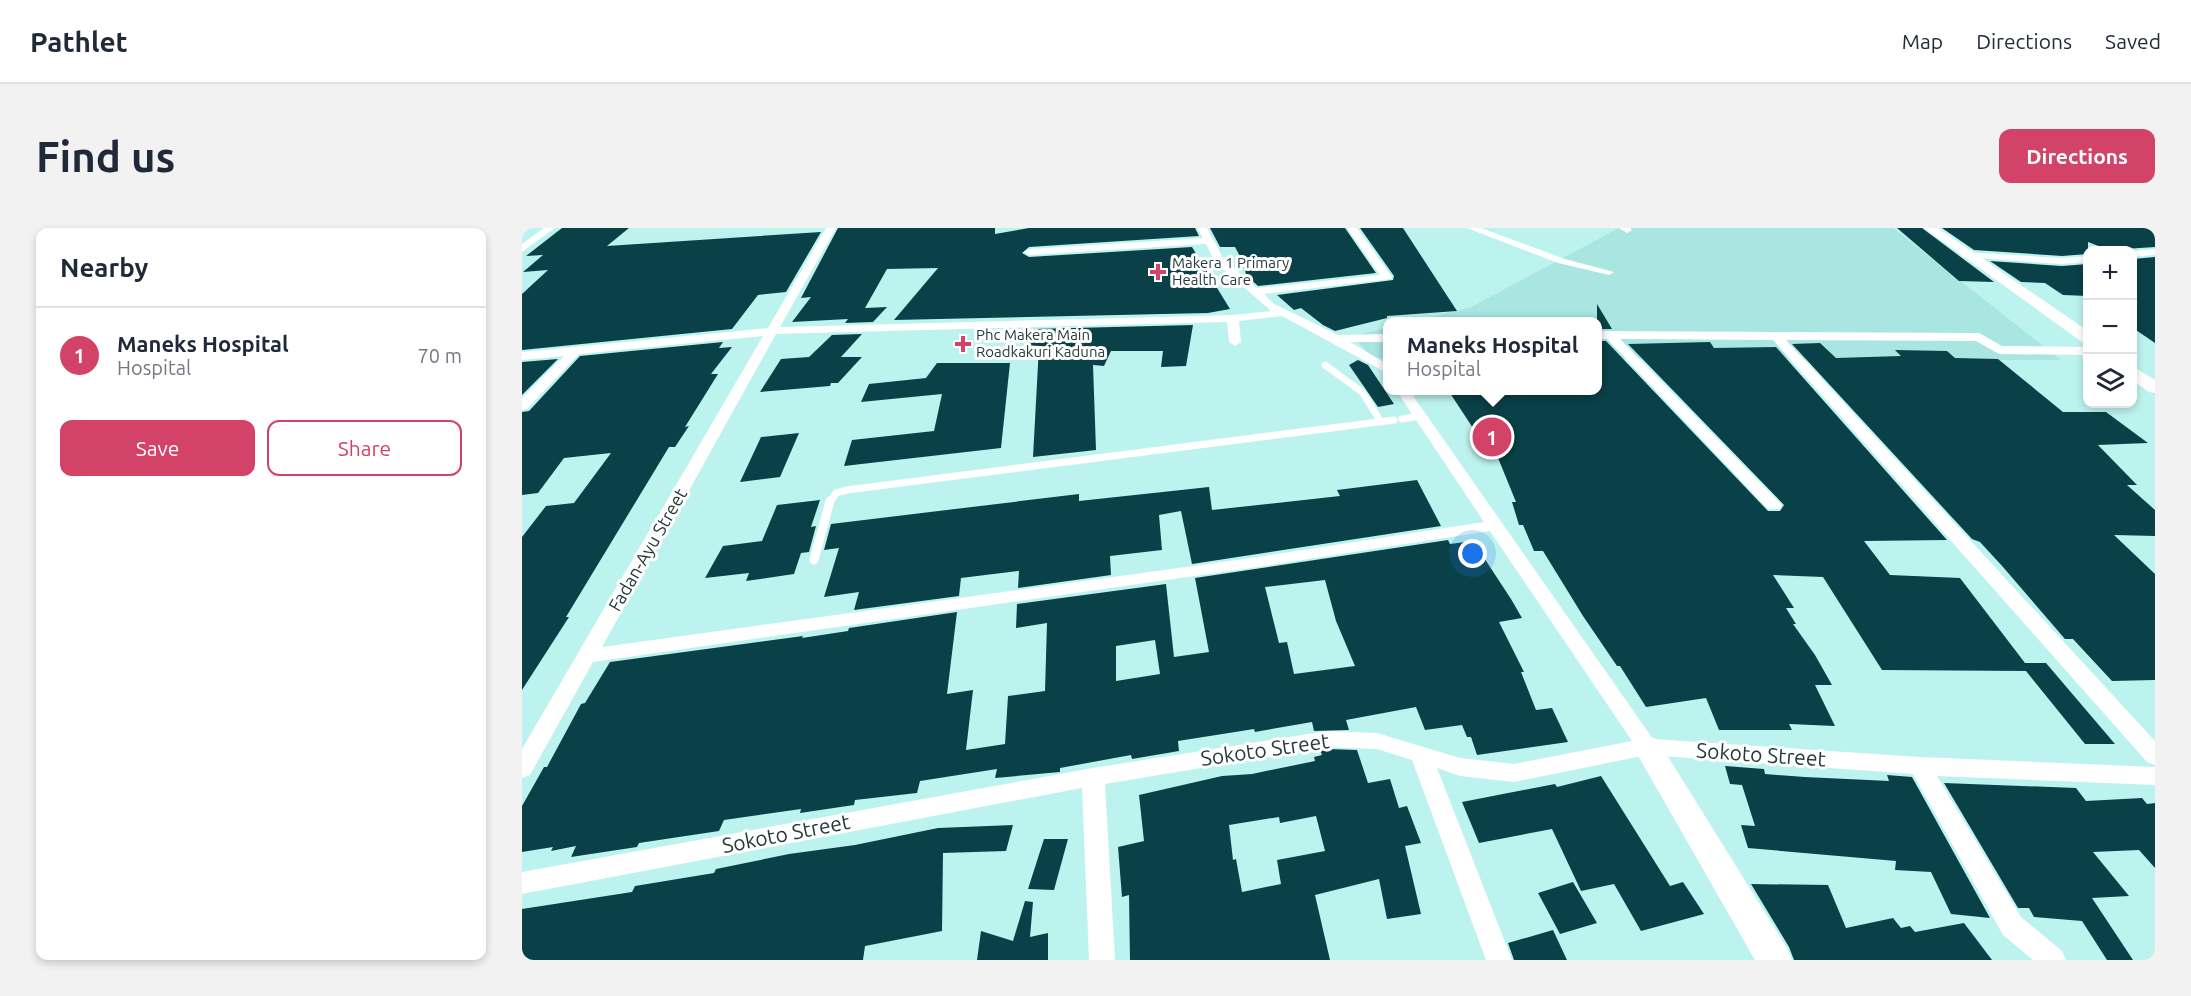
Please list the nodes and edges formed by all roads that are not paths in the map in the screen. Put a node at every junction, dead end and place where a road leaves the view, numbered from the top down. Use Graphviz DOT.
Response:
graph roads {
  1 [pos="550,228"];
  2 [pos="831,228"];
  3 [pos="1202,228"];
  4 [pos="1352,228"];
  5 [pos="1472,228"];
  6 [pos="1930,228"];
  7 [pos="1207,241"];
  8 [pos="522,249"];
  9 [pos="1029,252"];
  10 [pos="2155,252"];
  11 [pos="2137,254"];
  12 [pos="1966,255"];
  13 [pos="2083,259"];
  14 [pos="1609,272"];
  15 [pos="1255,292"];
  16 [pos="1281,313"];
  17 [pos="1233,318"];
  18 [pos="774,331"];
  19 [pos="1603,335"];
  20 [pos="2083,336"];
  21 [pos="1778,337"];
  22 [pos="1383,338"];
  23 [pos="1336,339"];
  24 [pos="1235,342"];
  25 [pos="2083,351"];
  26 [pos="574,352"];
  27 [pos="522,356"];
  28 [pos="1325,365"];
  29 [pos="1383,367"];
  30 [pos="2137,374"];
  31 [pos="2155,388"];
  32 [pos="1405,395"];
  33 [pos="522,406"];
  34 [pos="1420,416"];
  35 [pos="1381,422"];
  36 [pos="1774,506"];
  37 [pos="1495,525"];
  38 [pos="814,560"];
  39 [pos="586,656"];
  40 [pos="1647,747"];
  41 [pos="1421,756"];
  42 [pos="2155,756"];
  43 [pos="1920,766"];
  44 [pos="522,769"];
  45 [pos="2155,776"];
  46 [pos="1093,777"];
  47 [pos="522,883"];
  48 [pos="1102,960"];
  49 [pos="1499,960"];
  50 [pos="1774,960"];
  51 [pos="2053,960"];
  1 -- 8 [label="street"];
  2 -- 18 [label="street, Fadan-Ayu Street"];
  3 -- 7 [label="street"];
  4 -- 15 [label="street"];
  5 -- 14 [label="street"];
  6 -- 12 [label="main road"];
  7 -- 9 [label="street"];
  7 -- 15 [label="street"];
  10 -- 11 [label="street"];
  12 -- 13 [label="street"];
  12 -- 20 [label="main road"];
  15 -- 16 [label="street"];
  16 -- 17 [label="street"];
  16 -- 23 [label="street"];
  17 -- 18 [label="street"];
  17 -- 24 [label="street"];
  18 -- 26 [label="street"];
  18 -- 39 [label="street, Fadan-Ayu Street"];
  19 -- 21 [label="street"];
  19 -- 36 [label="street"];
  21 -- 25 [label="street"];
  21 -- 42 [label="street"];
  22 -- 23 [label="street"];
  23 -- 29 [label="street"];
  26 -- 27 [label="street"];
  26 -- 33 [label="street"];
  28 -- 35 [label="lane"];
  30 -- 31 [label="main road"];
  32 -- 34 [label="street"];
  34 -- 35 [label="lane"];
  34 -- 37 [label="street"];
  35 -- 38 [label="lane"];
  37 -- 39 [label="street"];
  37 -- 40 [label="street"];
  39 -- 44 [label="street, Fadan-Ayu Street"];
  40 -- 41 [label="street, Sokoto Street"];
  40 -- 43 [label="street, Sokoto Street"];
  40 -- 50 [label="main road"];
  41 -- 46 [label="street, Sokoto Street"];
  41 -- 49 [label="street"];
  43 -- 45 [label="street, Sokoto Street"];
  43 -- 51 [label="street"];
  46 -- 47 [label="street, Sokoto Street"];
  46 -- 48 [label="street"];
}
